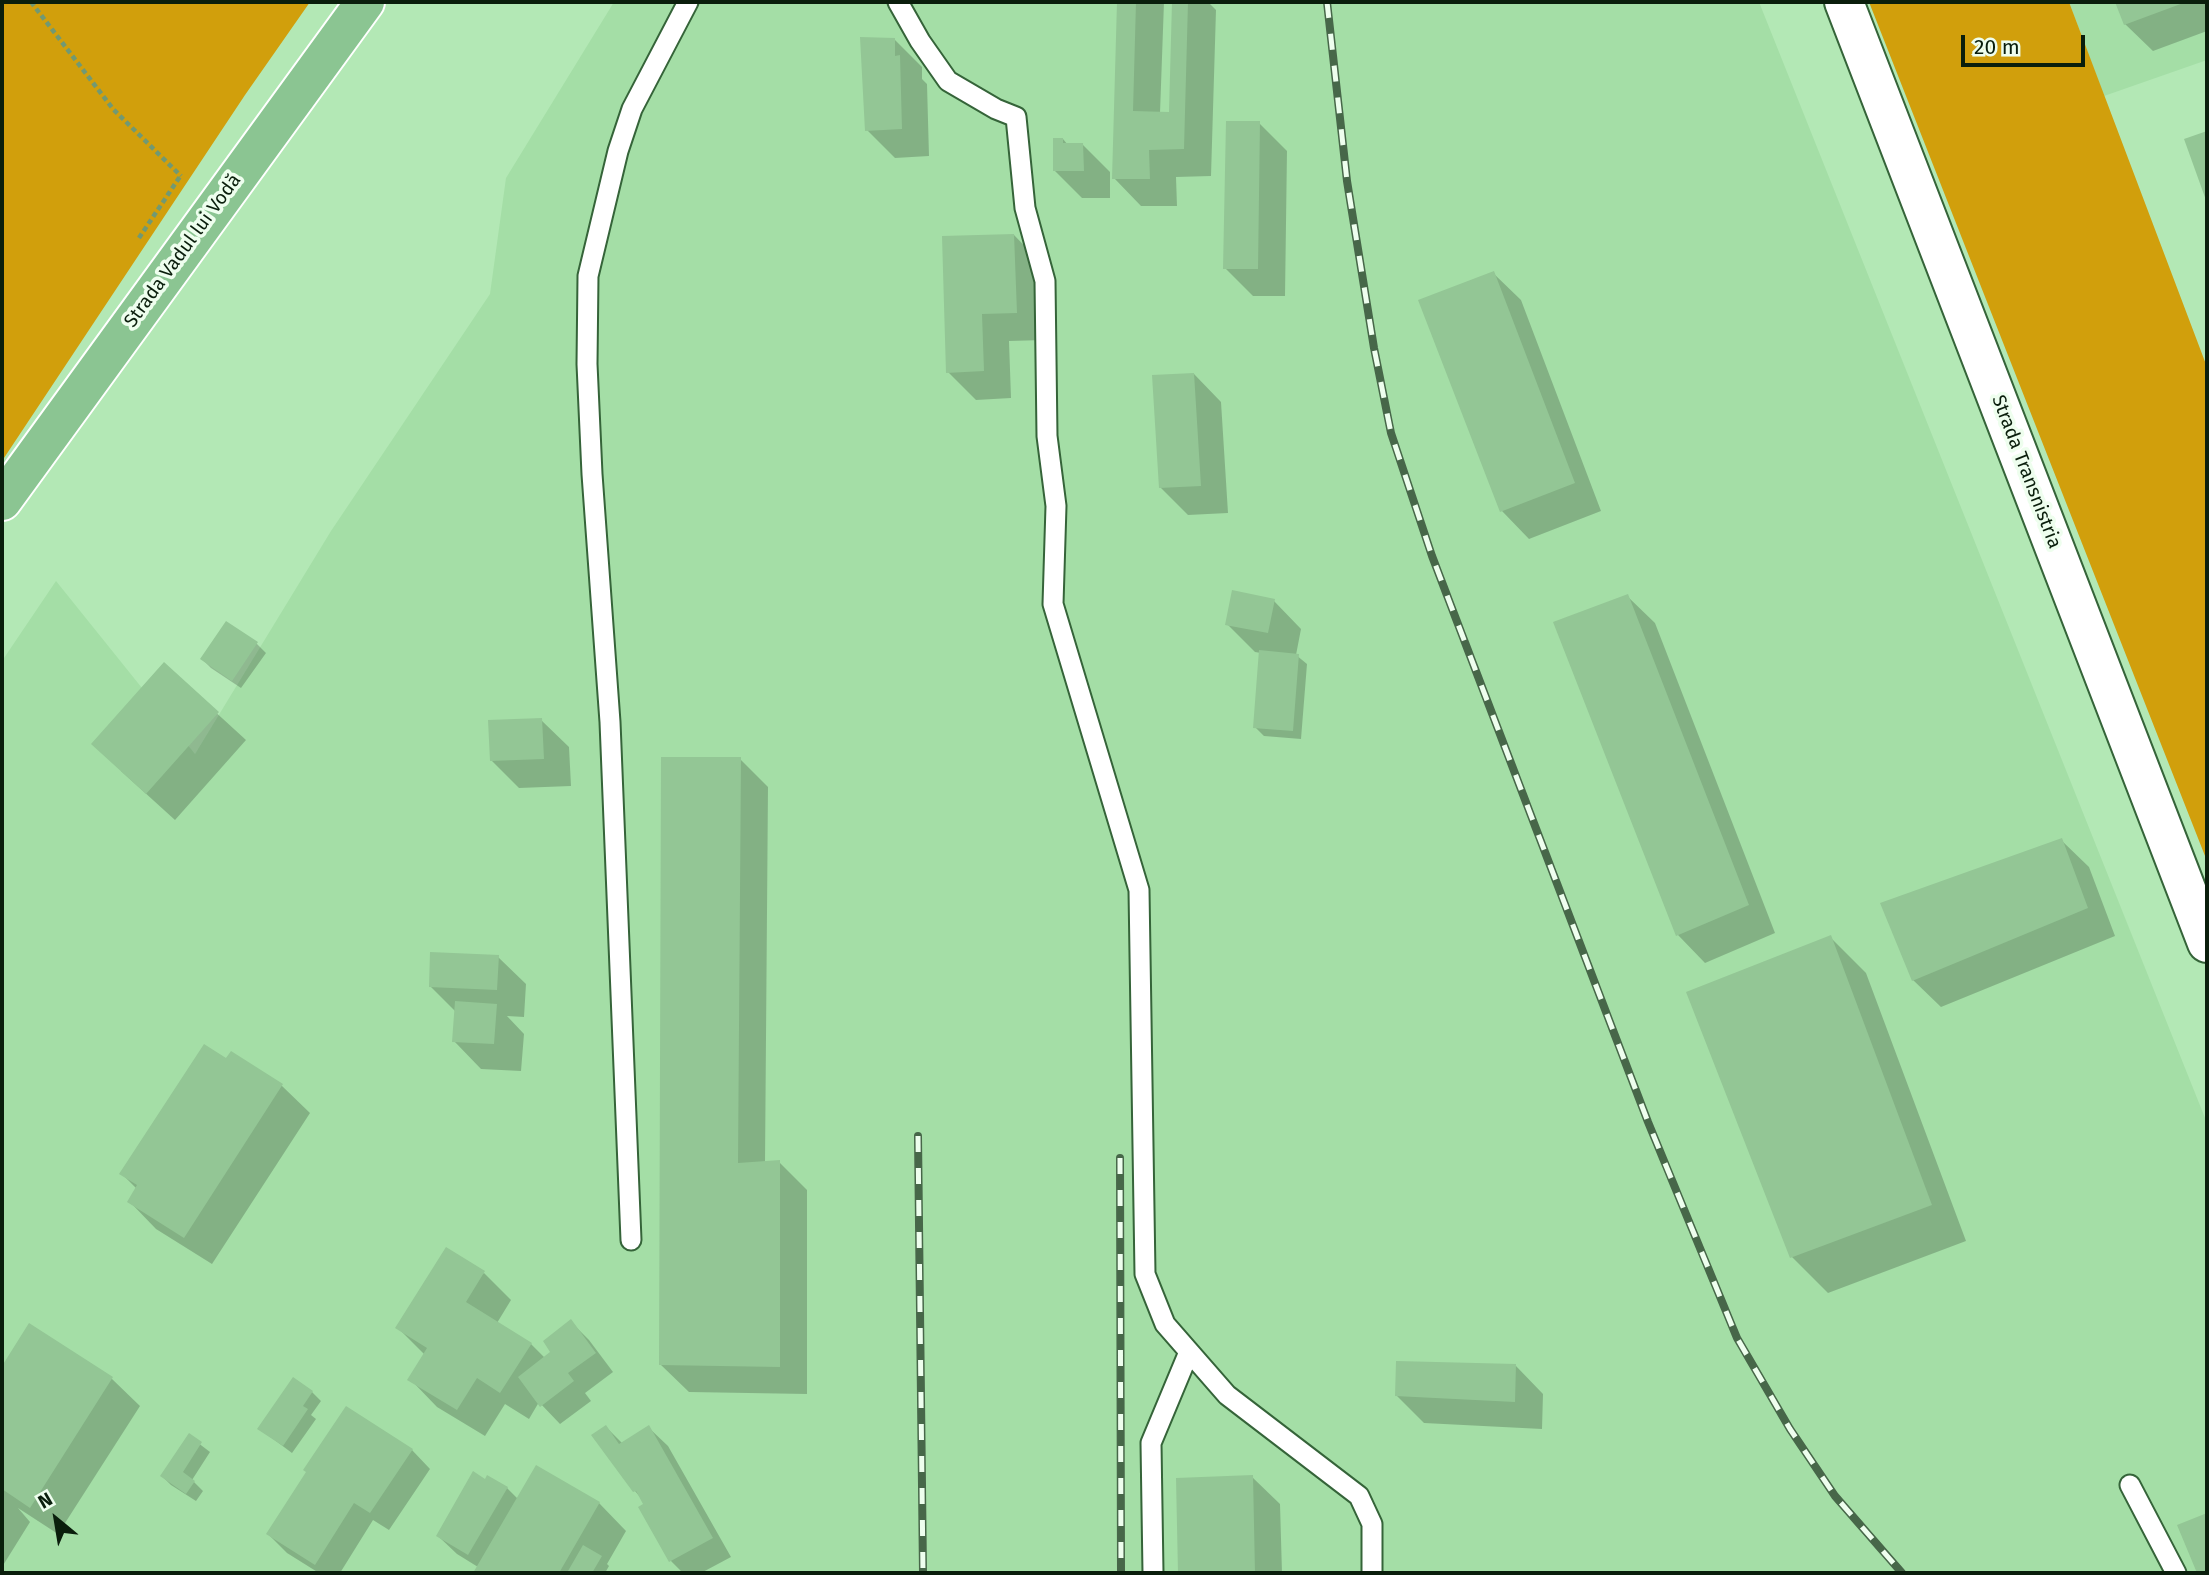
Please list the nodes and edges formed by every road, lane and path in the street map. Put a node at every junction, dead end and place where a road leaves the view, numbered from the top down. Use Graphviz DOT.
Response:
graph roads {
  1 [pos="31,2"];
  2 [pos="365,2"];
  3 [pos="688,2"];
  4 [pos="898,2"];
  5 [pos="1844,2"];
  6 [pos="215,208"];
  7 [pos="2,501"];
  8 [pos="2207,943"];
  9 [pos="631,1240"];
  10 [pos="1189,1352"];
  11 [pos="2130,1485"];
  12 [pos="1153,1573"];
  13 [pos="1372,1573"];
  14 [pos="2176,1573"];
  1 -- 6 [label="path"];
  2 -- 6 [label="main road, Strada Vadul lui Vodă"];
  3 -- 9 [label="lane"];
  4 -- 10 [label="lane"];
  5 -- 8 [label="street, Strada Transnistria"];
  6 -- 7 [label="main road, Strada Vadul lui Vodă"];
  10 -- 12 [label="lane"];
  10 -- 13 [label="lane"];
  11 -- 14 [label="lane"];
}
